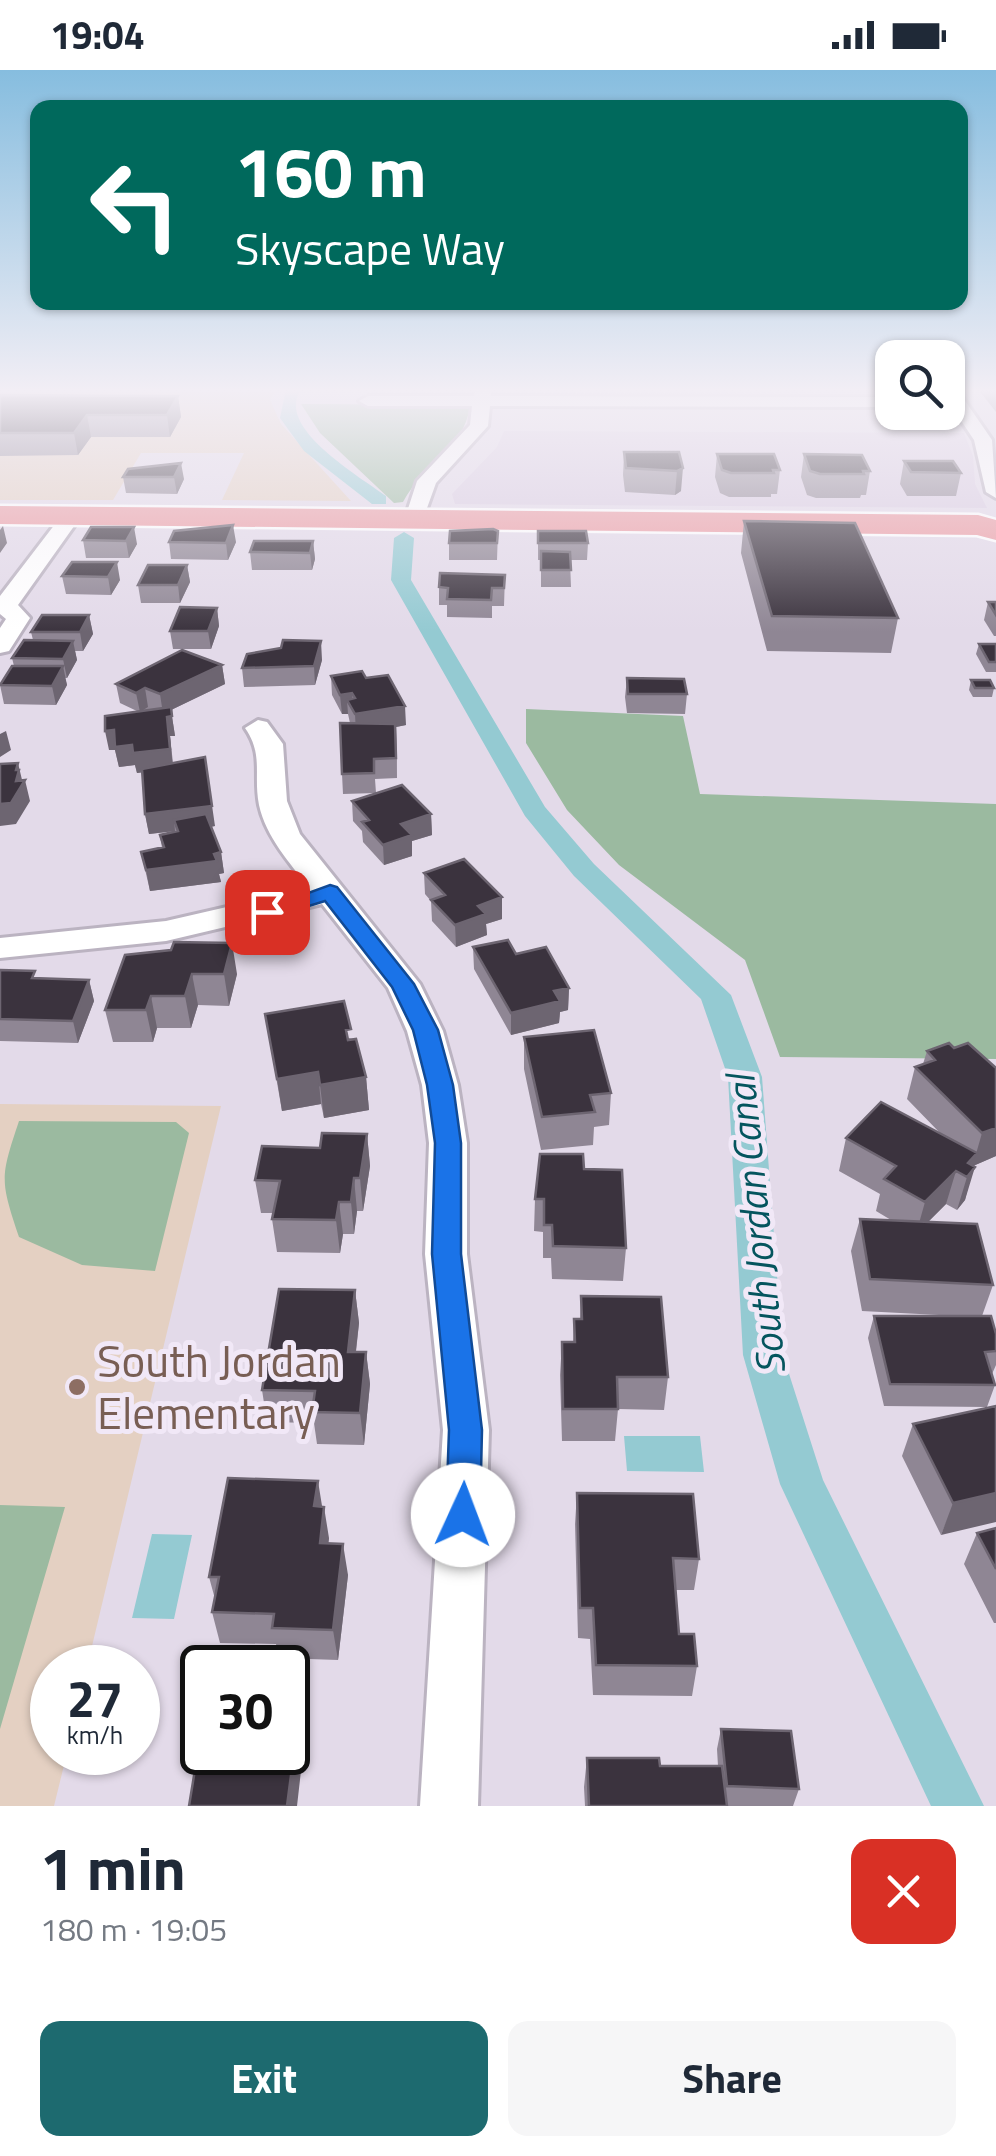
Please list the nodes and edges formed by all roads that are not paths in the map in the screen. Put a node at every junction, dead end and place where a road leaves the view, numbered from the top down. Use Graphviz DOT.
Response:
graph roads {
  1 [pos="438,470"];
  2 [pos="0,515"];
  3 [pos="72,516"];
  4 [pos="415,518"];
  5 [pos="990,525"];
  6 [pos="2,604"];
  7 [pos="0,646"];
  8 [pos="258,728"];
  9 [pos="330,892"];
  10 [pos="0,948"];
  11 [pos="450,1806"];
  1 -- 4 [label="street"];
  2 -- 3 [label="main road"];
  3 -- 4 [label="main road"];
  3 -- 6 [label="street"];
  4 -- 5 [label="main road"];
  6 -- 7 [label="street"];
  8 -- 9 [label="street"];
  9 -- 10 [label="street"];
  9 -- 11 [label="street"];
}
